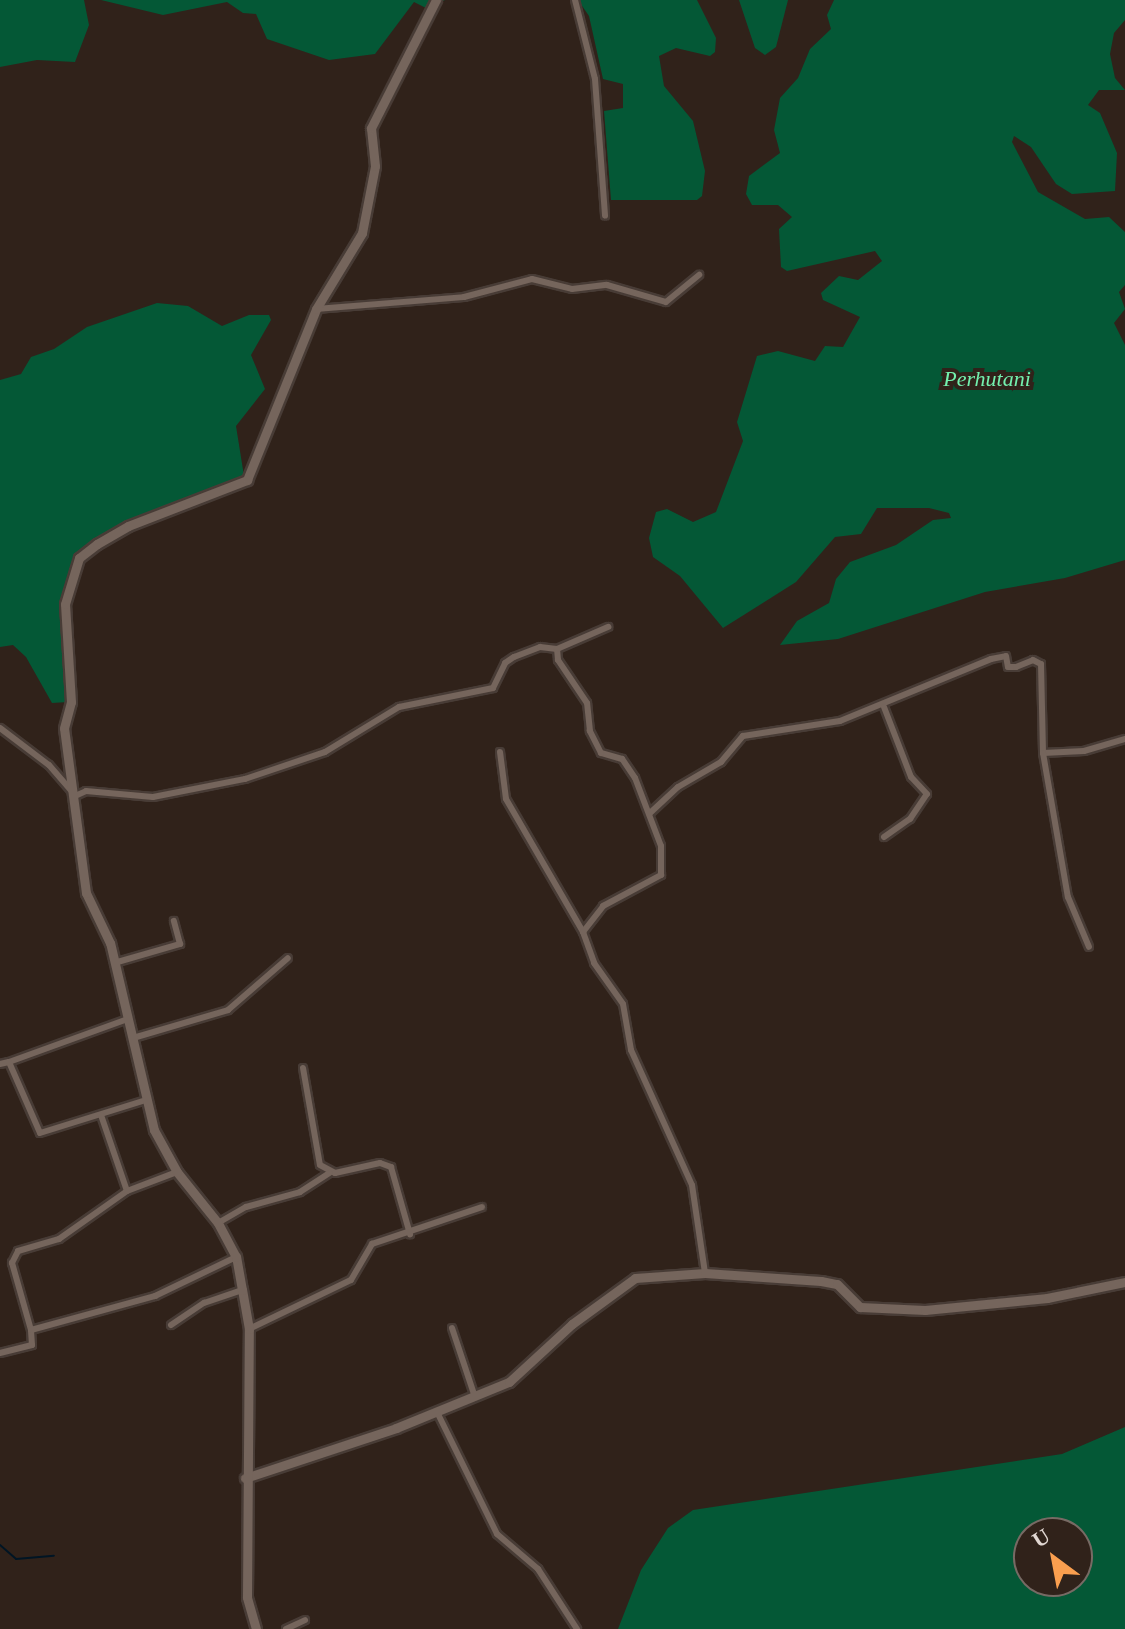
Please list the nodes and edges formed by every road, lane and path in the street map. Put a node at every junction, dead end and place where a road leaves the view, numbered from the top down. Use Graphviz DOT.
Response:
graph roads {
  1 [pos="436,0"];
  2 [pos="575,0"];
  3 [pos="605,216"];
  4 [pos="699,275"];
  5 [pos="316,309"];
  6 [pos="608,627"];
  7 [pos="557,649"];
  8 [pos="884,707"];
  9 [pos="0,728"];
  10 [pos="1125,739"];
  11 [pos="500,752"];
  12 [pos="1043,753"];
  13 [pos="74,794"];
  14 [pos="650,813"];
  15 [pos="884,837"];
  16 [pos="174,921"];
  17 [pos="583,932"];
  18 [pos="1089,947"];
  19 [pos="288,958"];
  20 [pos="114,963"];
  21 [pos="128,1019"];
  22 [pos="133,1038"];
  23 [pos="9,1062"];
  24 [pos="0,1064"];
  25 [pos="303,1068"];
  26 [pos="146,1100"];
  27 [pos="101,1115"];
  28 [pos="177,1172"];
  29 [pos="329,1173"];
  30 [pos="127,1191"];
  31 [pos="482,1207"];
  32 [pos="218,1223"];
  33 [pos="410,1234"];
  34 [pos="236,1257"];
  35 [pos="705,1273"];
  36 [pos="1125,1282"];
  37 [pos="242,1290"];
  38 [pos="171,1325"];
  39 [pos="452,1328"];
  40 [pos="249,1329"];
  41 [pos="31,1330"];
  42 [pos="0,1353"];
  43 [pos="475,1397"];
  44 [pos="437,1412"];
  45 [pos="245,1478"];
  46 [pos="305,1620"];
  47 [pos="256,1629"];
  48 [pos="286,1629"];
  49 [pos="577,1629"];
  1 -- 5 [label="street"];
  2 -- 3 [label="street"];
  4 -- 5 [label="street"];
  5 -- 13 [label="street"];
  6 -- 7 [label="street"];
  7 -- 13 [label="street"];
  7 -- 14 [label="street"];
  8 -- 12 [label="street"];
  8 -- 14 [label="street"];
  8 -- 15 [label="street"];
  9 -- 13 [label="street"];
  10 -- 12 [label="street"];
  11 -- 17 [label="street"];
  12 -- 18 [label="street"];
  13 -- 20 [label="street"];
  14 -- 17 [label="street"];
  16 -- 20 [label="street"];
  17 -- 35 [label="street"];
  19 -- 22 [label="street"];
  20 -- 21 [label="street"];
  21 -- 22 [label="street"];
  21 -- 23 [label="street"];
  22 -- 26 [label="street"];
  23 -- 24 [label="street"];
  23 -- 27 [label="street"];
  25 -- 29 [label="street"];
  26 -- 27 [label="street"];
  26 -- 28 [label="street"];
  27 -- 30 [label="street"];
  28 -- 30 [label="street"];
  28 -- 32 [label="street"];
  29 -- 32 [label="street"];
  29 -- 33 [label="street"];
  30 -- 41 [label="street"];
  31 -- 33 [label="street"];
  32 -- 34 [label="street"];
  33 -- 40 [label="street"];
  34 -- 37 [label="street"];
  34 -- 41 [label="street"];
  35 -- 36 [label="street"];
  35 -- 43 [label="street"];
  37 -- 38 [label="street"];
  37 -- 40 [label="street"];
  39 -- 43 [label="street"];
  40 -- 45 [label="street"];
  41 -- 42 [label="street"];
  43 -- 44 [label="street"];
  44 -- 45 [label="street"];
  44 -- 49 [label="street"];
  45 -- 47 [label="street"];
  46 -- 48 [label="street"];
}
